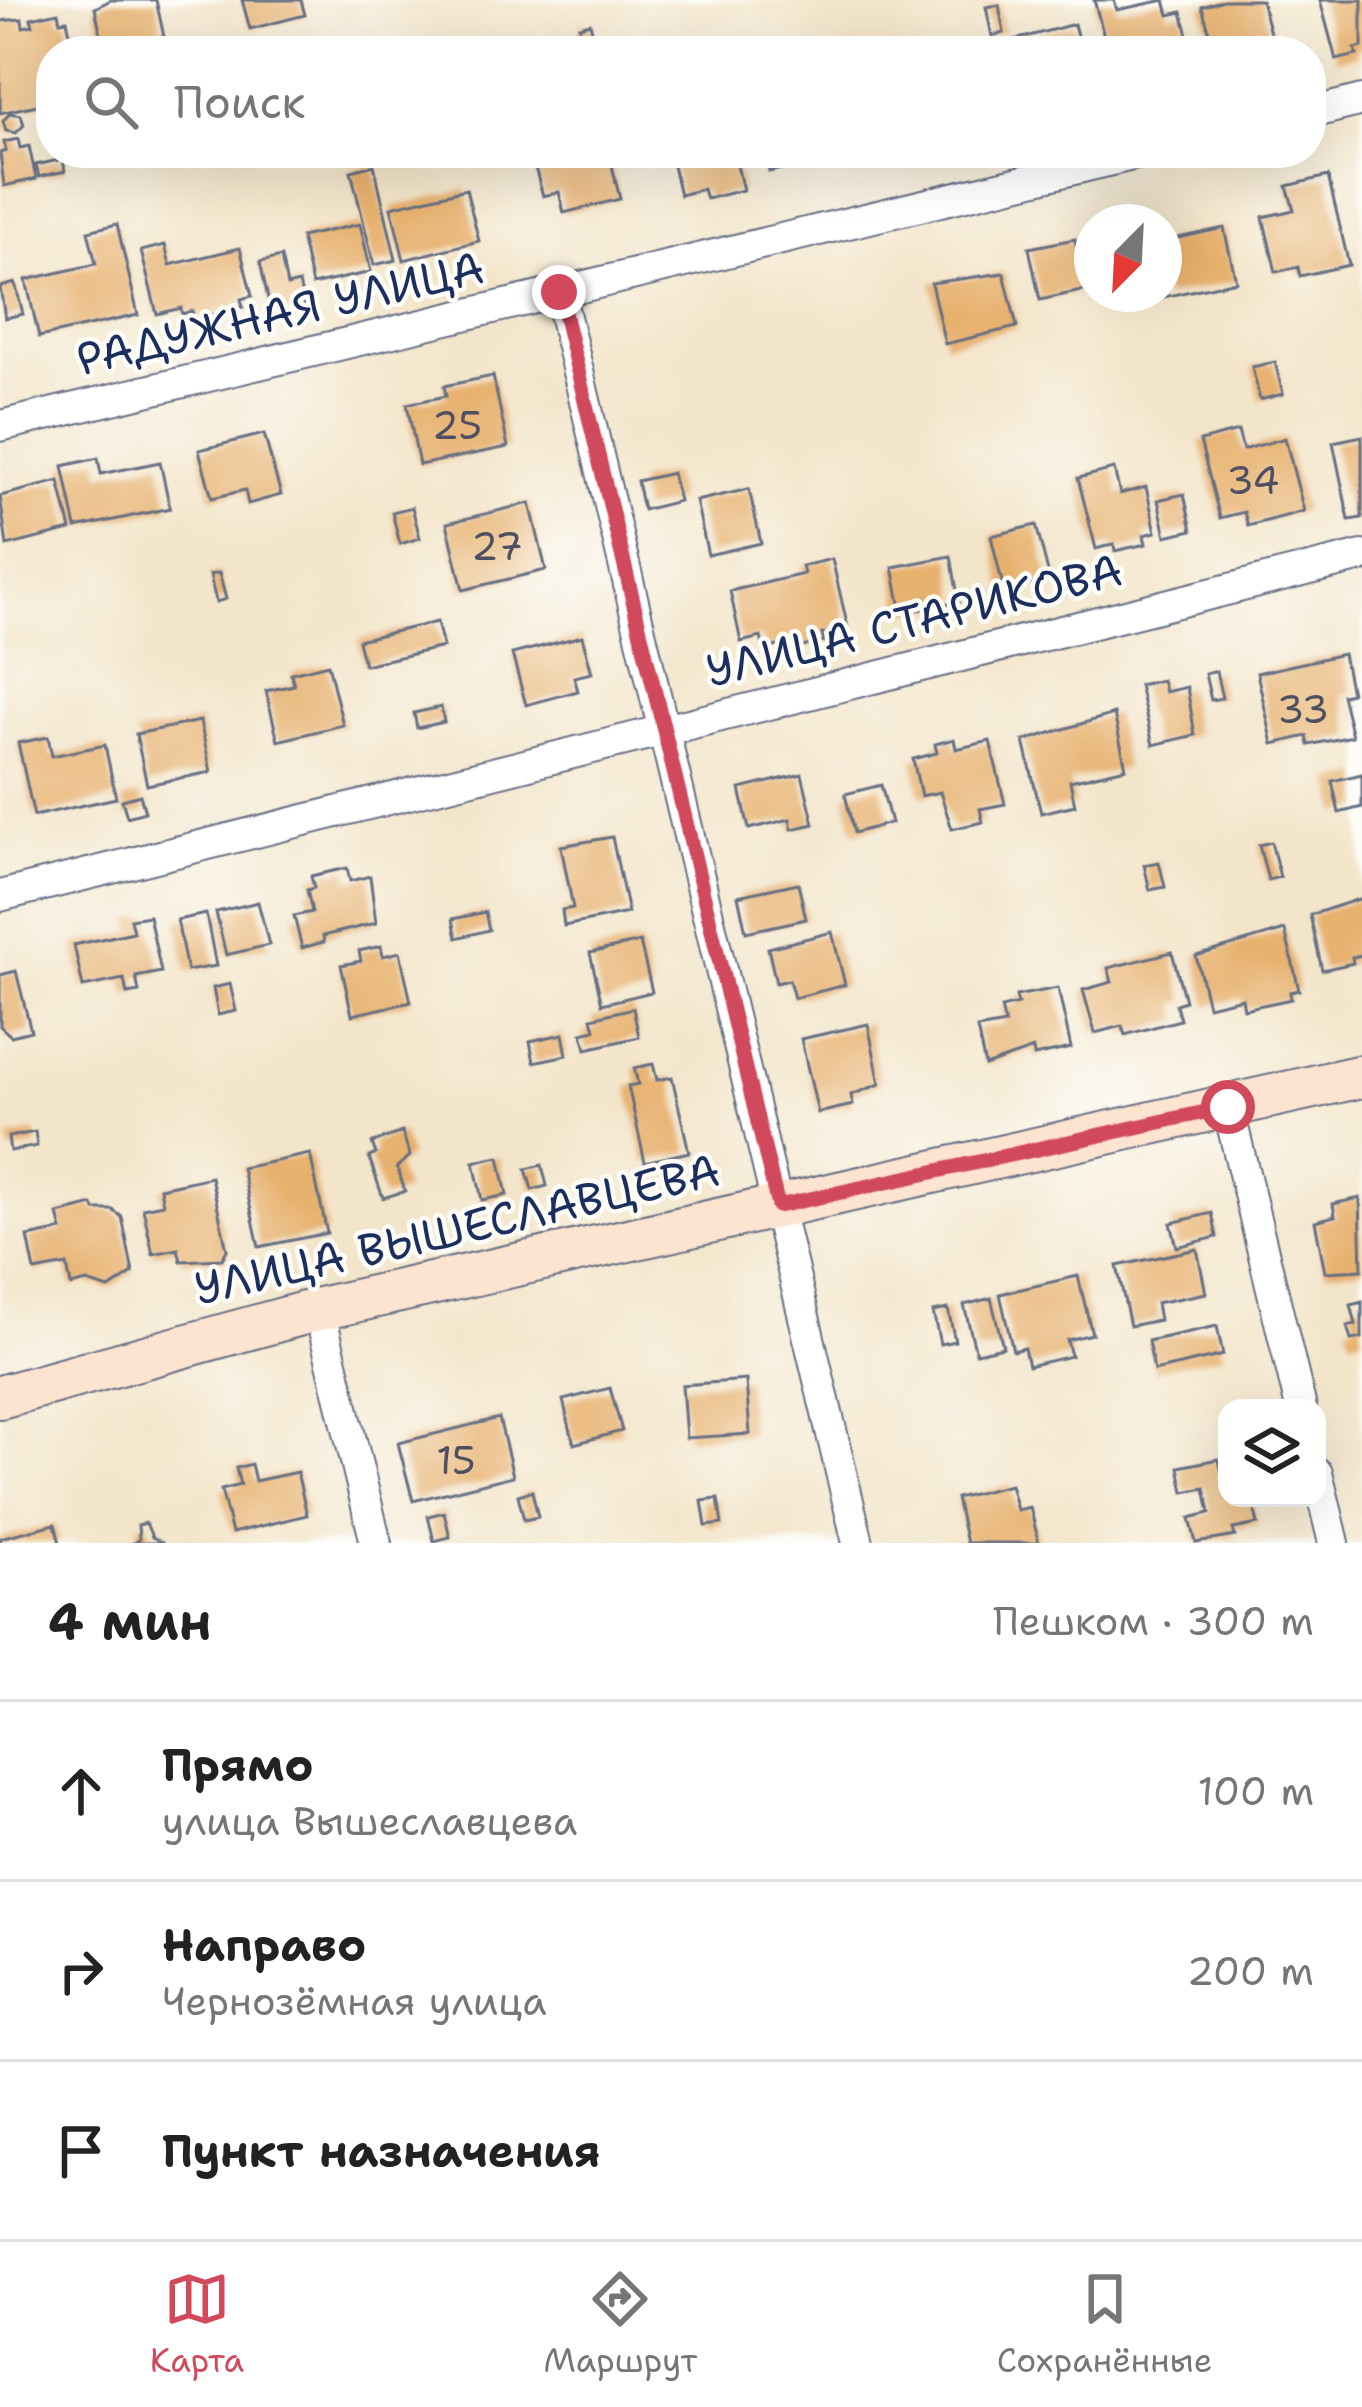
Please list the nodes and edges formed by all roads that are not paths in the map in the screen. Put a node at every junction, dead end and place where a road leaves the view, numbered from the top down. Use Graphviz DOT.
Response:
graph roads {
  1 [pos="1362,100"];
  2 [pos="1326,108"];
  3 [pos="1078,168"];
  4 [pos="559,292"];
  5 [pos="0,426"];
  6 [pos="1362,556"];
  7 [pos="661,731"];
  8 [pos="0,896"];
  9 [pos="1362,1076"];
  10 [pos="1228,1107"];
  11 [pos="778,1206"];
  12 [pos="319,1309"];
  13 [pos="0,1397"];
  14 [pos="1299,1399"];
  15 [pos="1325,1507"];
  16 [pos="376,1543"];
  17 [pos="858,1543"];
  18 [pos="1334,1543"];
  1 -- 2 [label="street"];
  3 -- 4 [label="street, РАДУЖНАЯ УЛИЦА"];
  4 -- 5 [label="street, РАДУЖНАЯ УЛИЦА"];
  4 -- 7 [label="street"];
  6 -- 7 [label="street, УЛИЦА СТАРИКОВА"];
  7 -- 8 [label="street, УЛИЦА СТАРИКОВА"];
  7 -- 11 [label="street"];
  9 -- 10 [label="street, УЛИЦА ВЫШЕСЛАВЦЕВА"];
  10 -- 11 [label="street, УЛИЦА ВЫШЕСЛАВЦЕВА"];
  10 -- 14 [label="street"];
  11 -- 12 [label="street, УЛИЦА ВЫШЕСЛАВЦЕВА"];
  11 -- 17 [label="street"];
  12 -- 13 [label="street, УЛИЦА ВЫШЕСЛАВЦЕВА"];
  12 -- 16 [label="street"];
  15 -- 18 [label="street"];
}
